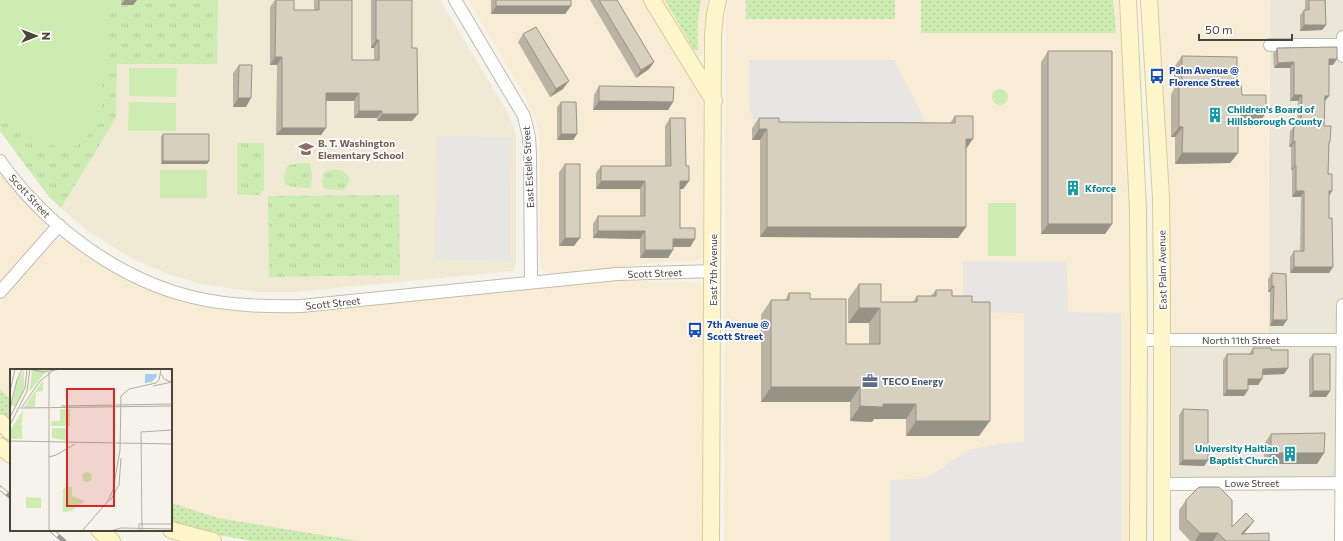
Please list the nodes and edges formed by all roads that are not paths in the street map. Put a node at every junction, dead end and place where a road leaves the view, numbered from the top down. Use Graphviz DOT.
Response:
graph roads {
  1 [pos="455,0"];
  2 [pos="652,0"];
  3 [pos="718,0"];
  4 [pos="1128,0"];
  5 [pos="1149,0"];
  6 [pos="1343,37"];
  7 [pos="1270,45"];
  8 [pos="1343,45"];
  9 [pos="1343,56"];
  10 [pos="714,101"];
  11 [pos="0,161"];
  12 [pos="59,225"];
  13 [pos="714,272"];
  14 [pos="531,282"];
  15 [pos="0,292"];
  16 [pos="1343,305"];
  17 [pos="1162,339"];
  18 [pos="1140,340"];
  19 [pos="1343,340"];
  20 [pos="0,422"];
  21 [pos="10,431"];
  22 [pos="0,446"];
  23 [pos="10,455"];
  24 [pos="1342,483"];
  25 [pos="1162,484"];
  26 [pos="1342,505"];
  27 [pos="172,530"];
  28 [pos="100,531"];
  29 [pos="112,541"];
  30 [pos="213,541"];
  31 [pos="712,541"];
  32 [pos="1138,541"];
  33 [pos="1162,541"];
  34 [pos="1341,541"];
  1 -- 14 [label="street, East Estelle Street"];
  2 -- 10 [label="street"];
  3 -- 10 [label="street, East 7th Avenue"];
  4 -- 18 [label="street"];
  5 -- 17 [label="street, East Palm Avenue"];
  6 -- 8 [label="street"];
  7 -- 8 [label="street"];
  8 -- 9 [label="street"];
  10 -- 13 [label="street, East 7th Avenue"];
  11 -- 12 [label="street, Scott Street"];
  12 -- 14 [label="street, Scott Street"];
  12 -- 15 [label="street"];
  13 -- 14 [label="street, Scott Street"];
  13 -- 31 [label="street, East 7th Avenue"];
  16 -- 19 [label="street"];
  17 -- 18 [label="street, North 11th Street"];
  17 -- 19 [label="street, North 11th Street"];
  17 -- 25 [label="street, East Palm Avenue"];
  18 -- 32 [label="street"];
  19 -- 24 [label="street"];
  20 -- 21 [label="street"];
  22 -- 23 [label="street"];
  24 -- 25 [label="street, Lowe Street"];
  24 -- 26 [label="street"];
  25 -- 33 [label="street, East Palm Avenue"];
  26 -- 34 [label="street"];
  27 -- 30 [label="street"];
  28 -- 29 [label="street"];
}
